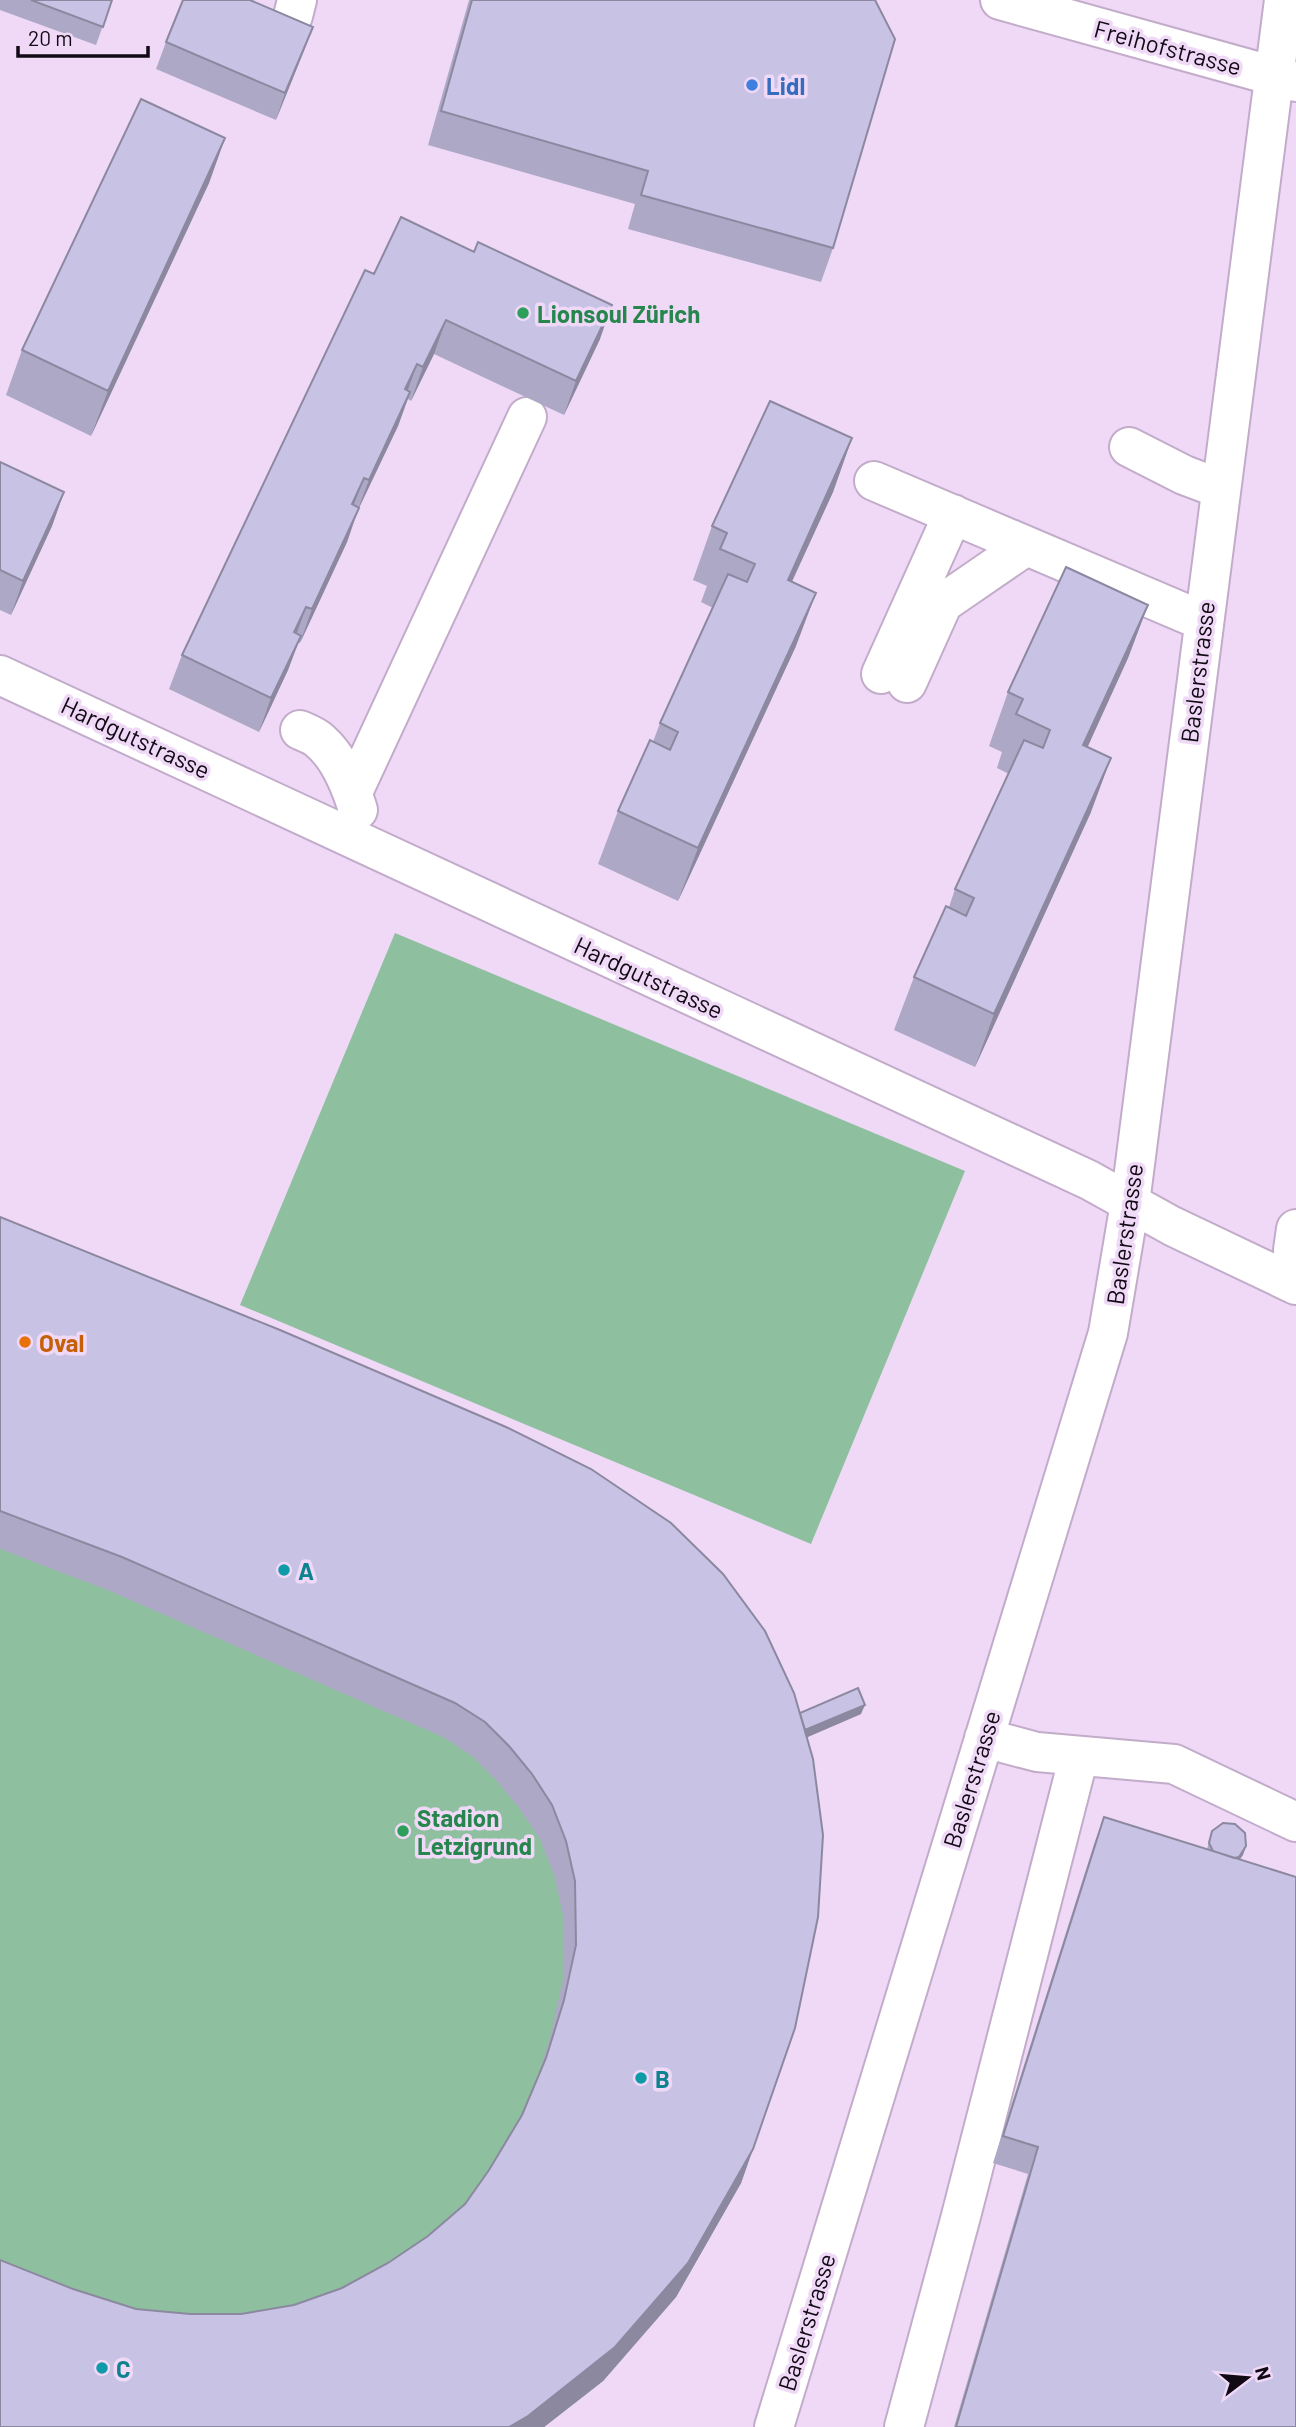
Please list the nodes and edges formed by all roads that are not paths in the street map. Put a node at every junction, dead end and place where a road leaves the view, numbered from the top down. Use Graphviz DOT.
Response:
graph roads {
  1 [pos="1000,0"];
  2 [pos="1284,0"];
  3 [pos="1285,79"];
  4 [pos="527,417"];
  5 [pos="1129,447"];
  6 [pos="874,481"];
  7 [pos="1221,489"];
  8 [pos="953,514"];
  9 [pos="1026,546"];
  10 [pos="1203,621"];
  11 [pos="0,675"];
  12 [pos="300,730"];
  13 [pos="353,792"];
  14 [pos="371,849"];
  15 [pos="1130,1203"];
  16 [pos="1296,1229"];
  17 [pos="1295,1284"];
  18 [pos="984,1738"];
  19 [pos="1079,1756"];
  20 [pos="1296,1822"];
  21 [pos="774,2427"];
  22 [pos="904,2427"];
  1 -- 3 [label="street, Freihofstrasse"];
  2 -- 3 [label="street, Baslerstrasse"];
  3 -- 7 [label="street, Baslerstrasse"];
  4 -- 13 [label="street"];
  5 -- 7 [label="street"];
  6 -- 8 [label="street"];
  7 -- 10 [label="street, Baslerstrasse"];
  8 -- 9 [label="street"];
  8 -- 9 [label="street"];
  9 -- 10 [label="street"];
  10 -- 15 [label="street, Baslerstrasse"];
  11 -- 14 [label="street, Hardgutstrasse"];
  12 -- 13 [label="street"];
  13 -- 14 [label="street"];
  14 -- 15 [label="street, Hardgutstrasse"];
  15 -- 17 [label="street, Hardgutstrasse"];
  15 -- 18 [label="street, Baslerstrasse"];
  16 -- 17 [label="street"];
  18 -- 19 [label="street"];
  18 -- 21 [label="street, Baslerstrasse"];
  19 -- 20 [label="street"];
  19 -- 22 [label="street"];
}
